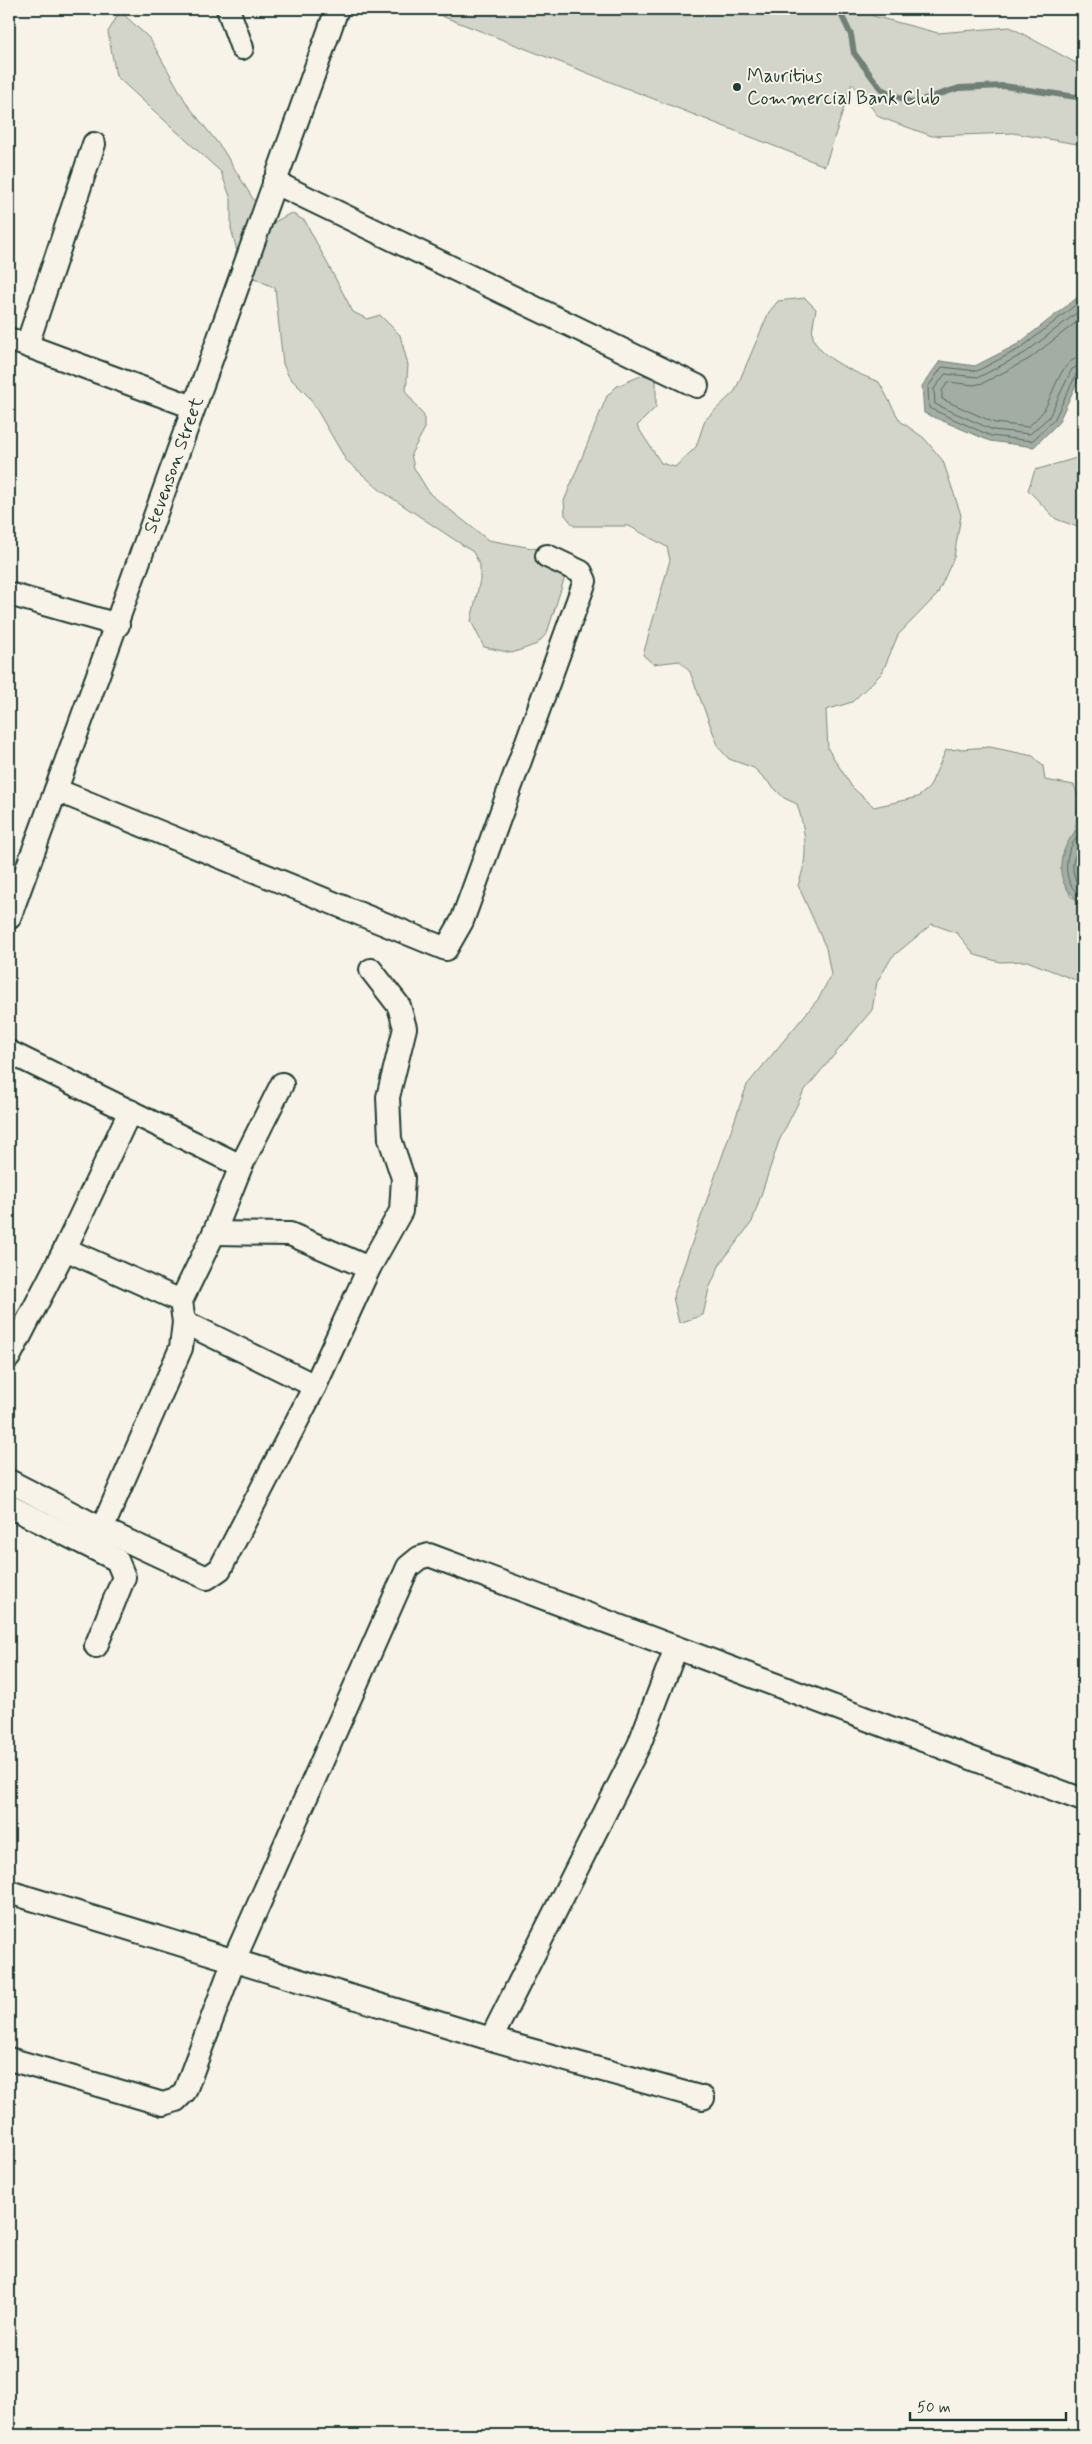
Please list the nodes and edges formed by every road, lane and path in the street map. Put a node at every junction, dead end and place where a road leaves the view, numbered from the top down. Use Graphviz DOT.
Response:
graph roads {
  1 [pos="228,9"];
  2 [pos="337,9"];
  3 [pos="242,48"];
  4 [pos="94,144"];
  5 [pos="274,182"];
  6 [pos="18,342"];
  7 [pos="697,386"];
  8 [pos="193,408"];
  9 [pos="547,556"];
  10 [pos="9,594"];
  11 [pos="118,625"];
  12 [pos="56,790"];
  13 [pos="9,918"];
  14 [pos="371,970"];
  15 [pos="9,1052"];
  16 [pos="282,1084"];
  17 [pos="130,1111"];
  18 [pos="241,1166"];
  19 [pos="214,1233"];
  20 [pos="65,1249"];
  21 [pos="369,1268"];
  22 [pos="182,1312"];
  23 [pos="9,1357"];
  24 [pos="315,1386"];
  25 [pos="9,1481"];
  26 [pos="9,1506"];
  27 [pos="102,1529"];
  28 [pos="96,1646"];
  29 [pos="676,1648"];
  30 [pos="1083,1800"];
  31 [pos="9,1892"];
  32 [pos="234,1960"];
  33 [pos="491,2039"];
  34 [pos="9,2059"];
  35 [pos="703,2098"];
  1 -- 3 [label="street"];
  2 -- 5 [label="street, Stevenson Street"];
  4 -- 6 [label="street"];
  5 -- 7 [label="street"];
  5 -- 8 [label="street, Stevenson Street"];
  6 -- 8 [label="street"];
  8 -- 11 [label="street, Stevenson Street"];
  9 -- 12 [label="street"];
  10 -- 11 [label="street"];
  11 -- 12 [label="street, Stevenson Street"];
  12 -- 13 [label="street, Stevenson Street"];
  14 -- 21 [label="street"];
  15 -- 17 [label="street"];
  16 -- 18 [label="street"];
  17 -- 18 [label="street"];
  17 -- 20 [label="street"];
  18 -- 19 [label="street"];
  19 -- 21 [label="street"];
  19 -- 22 [label="street"];
  20 -- 22 [label="street"];
  20 -- 23 [label="street"];
  21 -- 24 [label="street"];
  22 -- 24 [label="street"];
  22 -- 27 [label="street"];
  24 -- 27 [label="street"];
  25 -- 27 [label="street"];
  26 -- 28 [label="street"];
  29 -- 30 [label="street"];
  29 -- 32 [label="street"];
  29 -- 33 [label="street"];
  31 -- 32 [label="street"];
  32 -- 33 [label="street"];
  32 -- 34 [label="street"];
  33 -- 35 [label="street"];
}
